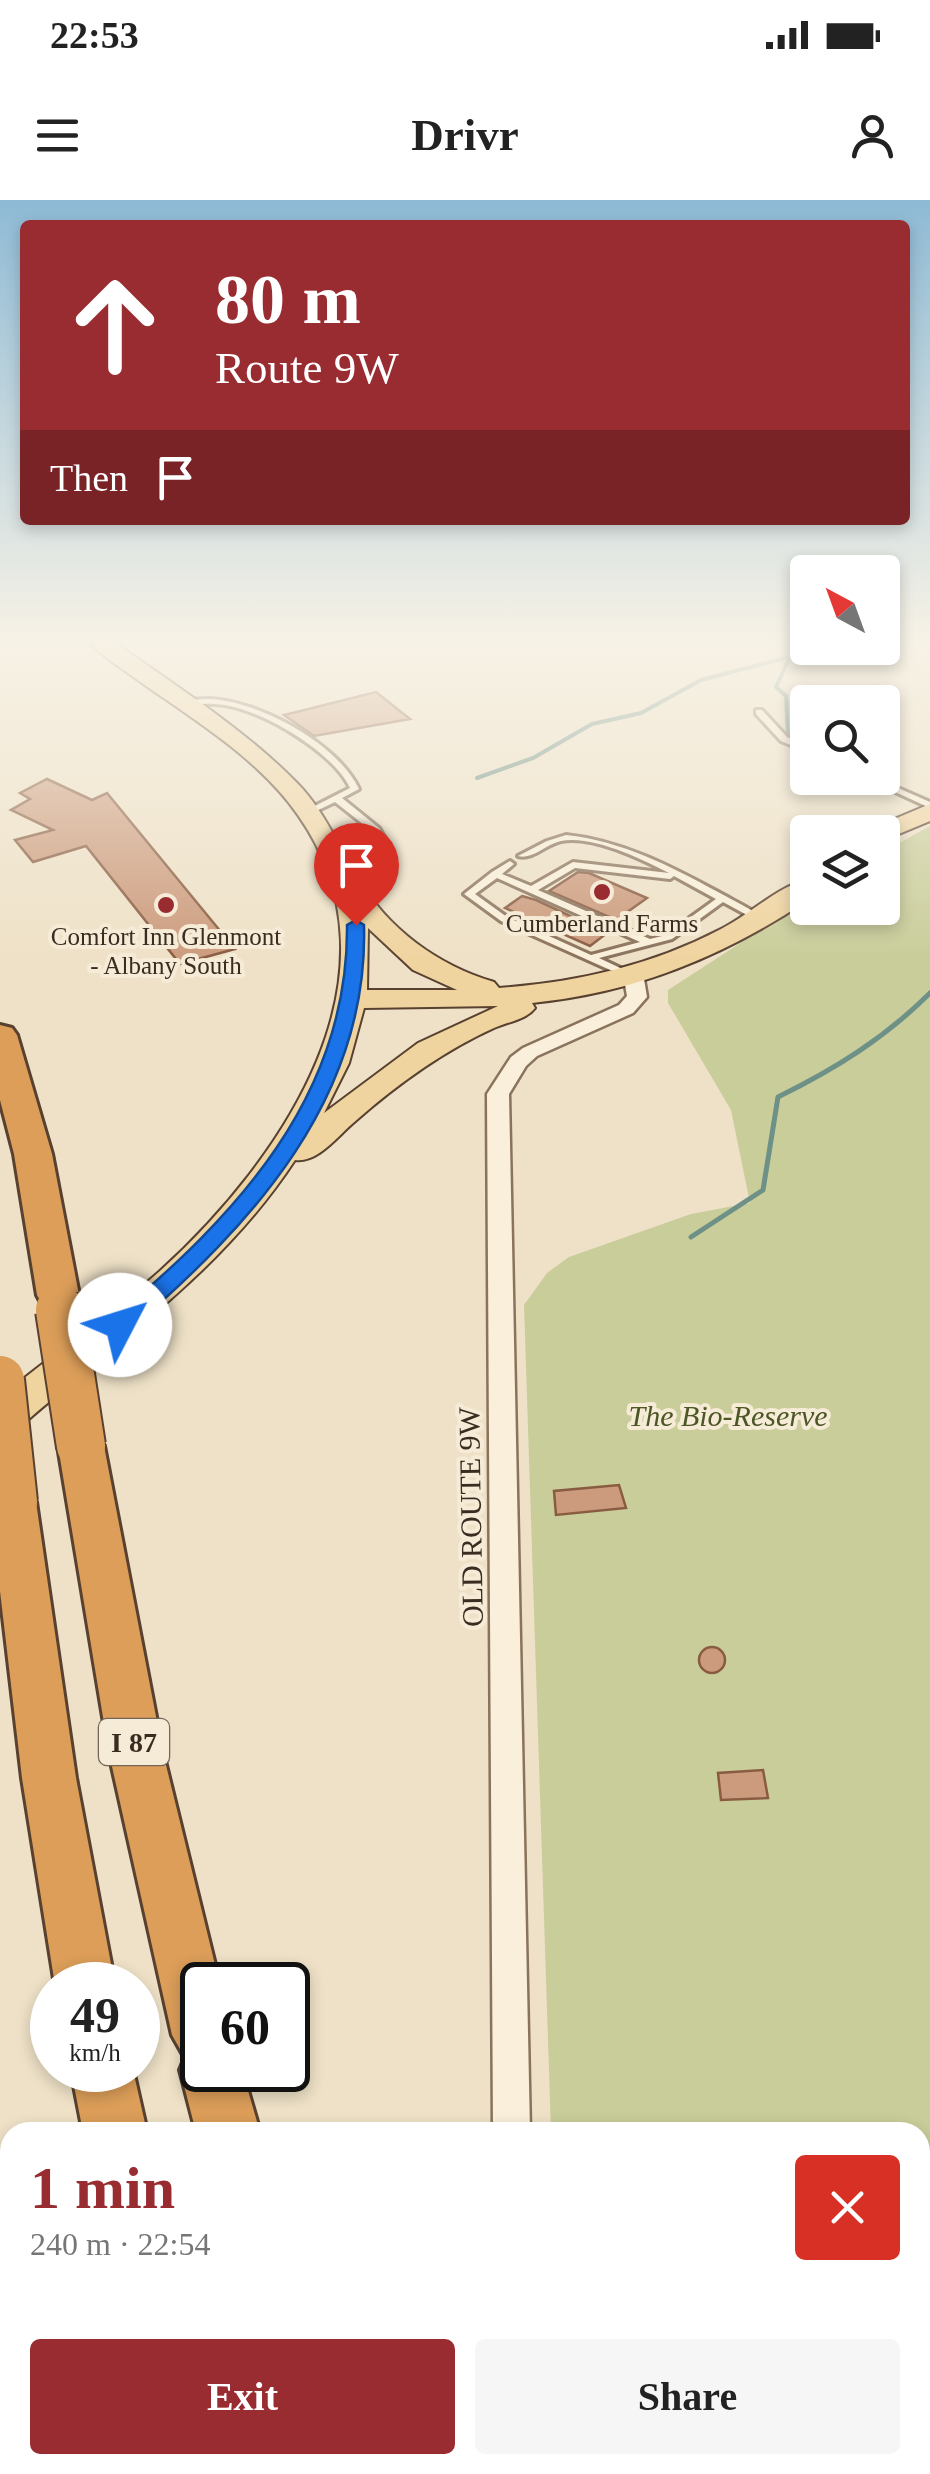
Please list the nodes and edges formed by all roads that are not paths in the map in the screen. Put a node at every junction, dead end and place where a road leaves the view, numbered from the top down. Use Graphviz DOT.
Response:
graph roads {
  1 [pos="240,747"];
  2 [pos="317,747"];
  3 [pos="900,793"];
  4 [pos="336,798"];
  5 [pos="930,808"];
  6 [pos="309,811"];
  7 [pos="900,824"];
  8 [pos="522,856"];
  9 [pos="510,864"];
  10 [pos="342,871"];
  11 [pos="495,874"];
  12 [pos="691,882"];
  13 [pos="535,895"];
  14 [pos="722,899"];
  15 [pos="790,899"];
  16 [pos="514,912"];
  17 [pos="761,919"];
  18 [pos="504,920"];
  19 [pos="530,920"];
  20 [pos="546,926"];
  21 [pos="520,927"];
  22 [pos="535,933"];
  23 [pos="651,942"];
  24 [pos="593,958"];
  25 [pos="634,978"];
  26 [pos="572,992"];
  27 [pos="530,997"];
  28 [pos="353,999"];
  29 [pos="0,1035"];
  30 [pos="264,1182"];
  31 [pos="6,1404"];
  32 [pos="81,1962"];
  33 [pos="185,1962"];
  34 [pos="107,2092"];
  35 [pos="218,2092"];
  36 [pos="113,2122"];
  37 [pos="225,2122"];
  38 [pos="511,2122"];
  1 -- 6 [label="main road"];
  2 -- 4 [label="lane"];
  3 -- 5 [label="lane"];
  4 -- 6 [label="lane"];
  4 -- 10 [label="lane"];
  5 -- 7 [label="main road"];
  6 -- 10 [label="main road"];
  8 -- 12 [label="lane"];
  9 -- 11 [label="lane"];
  10 -- 27 [label="main road"];
  10 -- 28 [label="main road"];
  11 -- 13 [label="lane"];
  11 -- 18 [label="lane"];
  12 -- 13 [label="lane"];
  12 -- 14 [label="lane"];
  13 -- 23 [label="lane"];
  14 -- 17 [label="lane"];
  14 -- 23 [label="lane"];
  15 -- 17 [label="main road"];
  16 -- 18 [label="lane"];
  17 -- 25 [label="main road"];
  18 -- 21 [label="lane"];
  19 -- 21 [label="lane"];
  20 -- 22 [label="lane"];
  21 -- 22 [label="lane"];
  22 -- 24 [label="lane"];
  23 -- 24 [label="lane"];
  24 -- 25 [label="lane"];
  25 -- 26 [label="main road"];
  25 -- 38 [label="street, OLD ROUTE 9W"];
  26 -- 27 [label="main road"];
  26 -- 30 [label="main road"];
  27 -- 28 [label="main road"];
  28 -- 30 [label="main road"];
  29 -- 33 [label="highway, I 87, bridge"];
  30 -- 31 [label="main road"];
  31 -- 32 [label="highway, bridge"];
  34 -- 36 [label="highway"];
  35 -- 37 [label="highway"];
}
